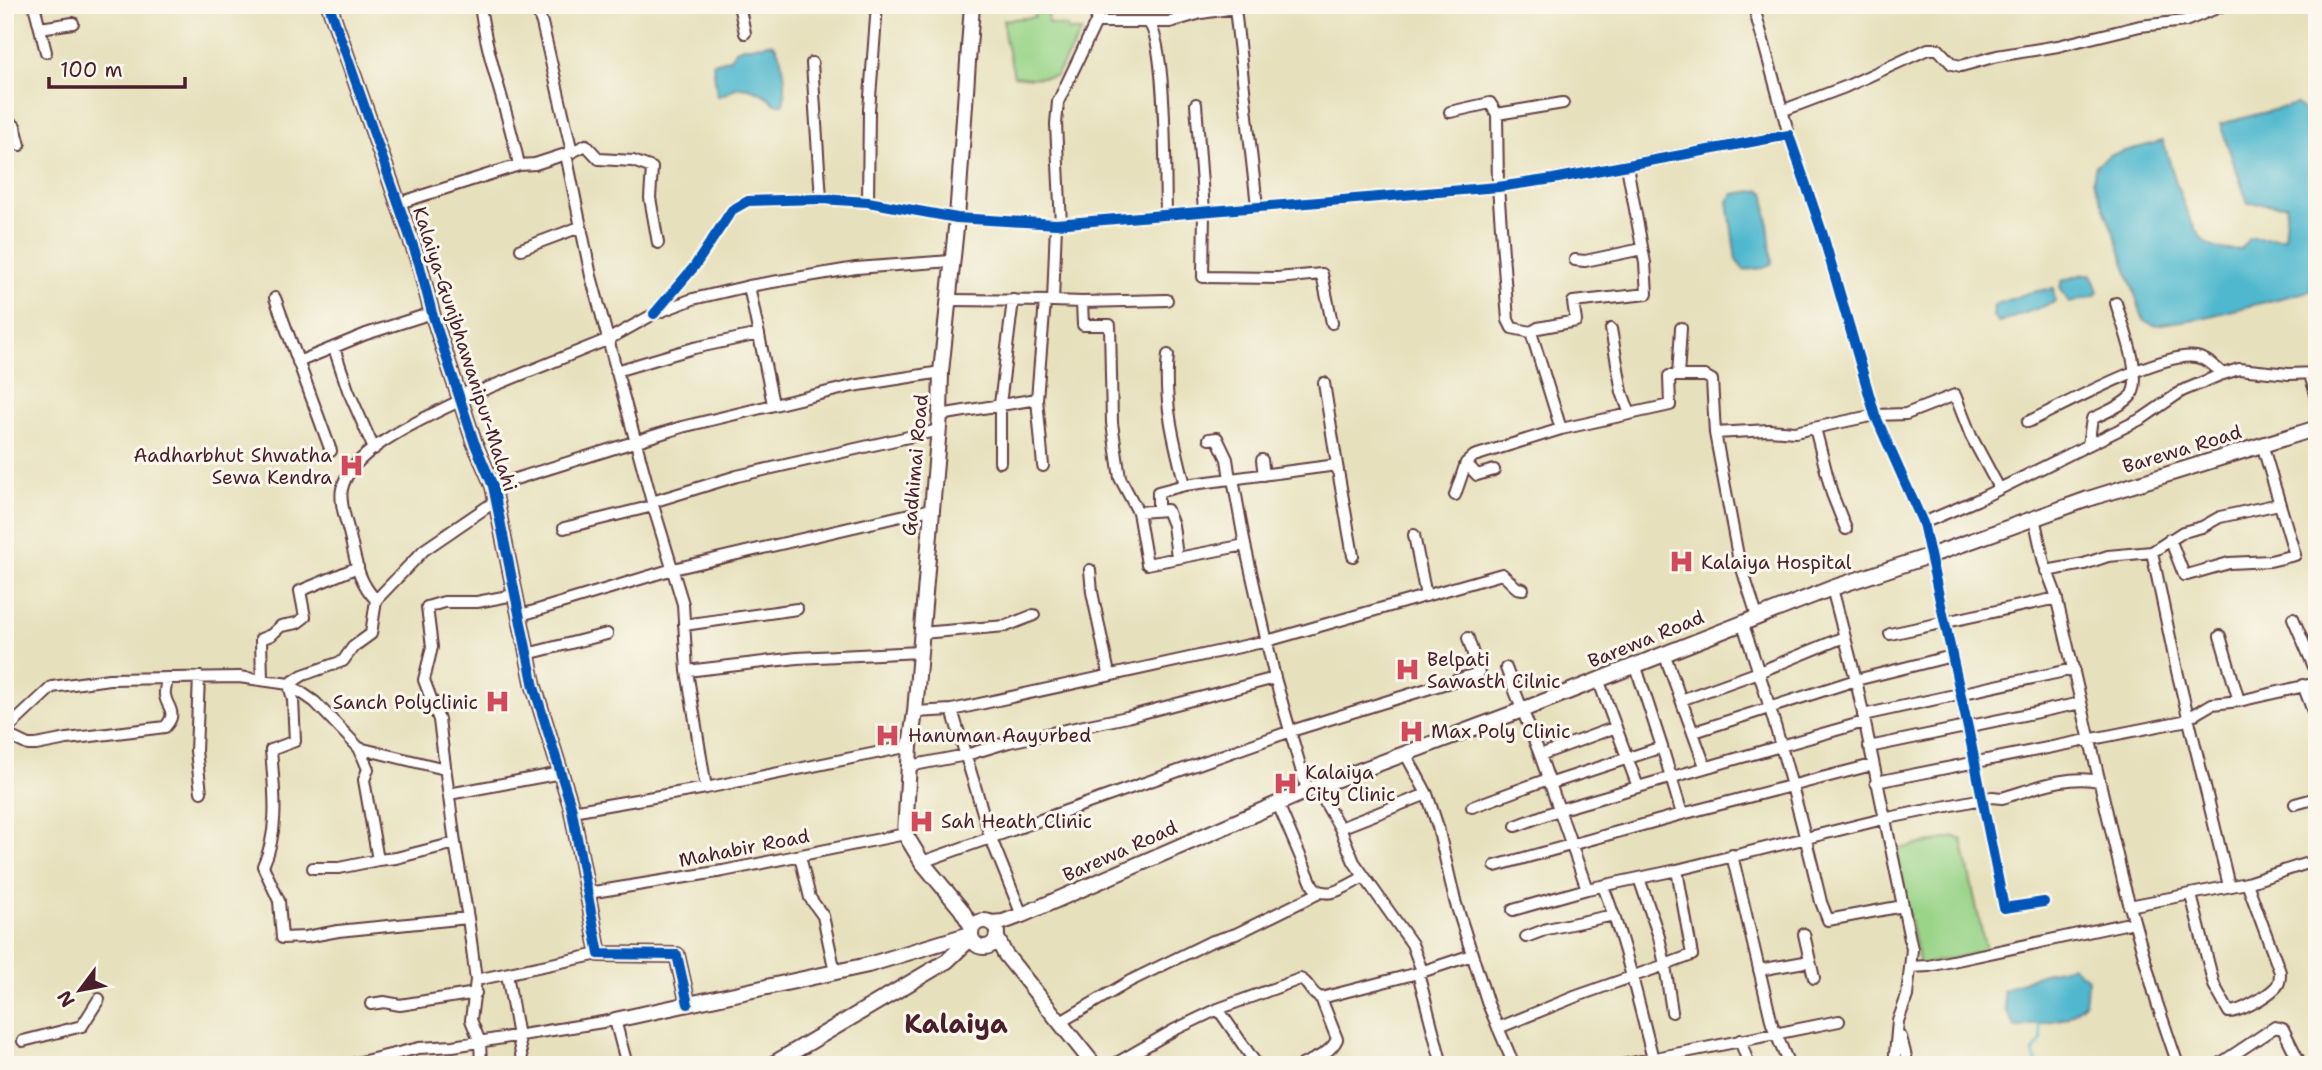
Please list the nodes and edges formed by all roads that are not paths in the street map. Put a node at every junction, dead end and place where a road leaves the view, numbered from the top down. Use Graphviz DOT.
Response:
graph roads {
  1 [pos="34,5"];
  2 [pos="329,5"];
  3 [pos="480,5"];
  4 [pos="536,5"];
  5 [pos="739,5"];
  6 [pos="877,5"];
  7 [pos="972,5"];
  8 [pos="1101,5"];
  9 [pos="1756,5"];
  10 [pos="2224,5"];
  11 [pos="1096,22"];
  12 [pos="1148,22"];
  13 [pos="73,23"];
  14 [pos="40,29"];
  15 [pos="745,33"];
  16 [pos="46,52"];
  17 [pos="813,63"];
  18 [pos="1563,103"];
  19 [pos="1196,104"];
  20 [pos="1784,110"];
  21 [pos="1450,112"];
  22 [pos="1497,114"];
  23 [pos="5,119"];
  24 [pos="1789,135"];
  25 [pos="20,145"];
  26 [pos="569,153"];
  27 [pos="519,164"];
  28 [pos="1627,166"];
  29 [pos="1498,187"];
  30 [pos="821,199"];
  31 [pos="868,202"];
  32 [pos="399,203"];
  33 [pos="1257,206"];
  34 [pos="1204,211"];
  35 [pos="1166,214"];
  36 [pos="957,218"];
  37 [pos="1058,224"];
  38 [pos="580,227"];
  39 [pos="658,243"];
  40 [pos="521,249"];
  41 [pos="1642,249"];
  42 [pos="1575,260"];
  43 [pos="951,261"];
  44 [pos="749,286"];
  45 [pos="275,298"];
  46 [pos="949,300"];
  47 [pos="1013,300"];
  48 [pos="1167,300"];
  49 [pos="1049,301"];
  50 [pos="1082,302"];
  51 [pos="2116,303"];
  52 [pos="432,313"];
  53 [pos="654,314"];
  54 [pos="1332,323"];
  55 [pos="1681,328"];
  56 [pos="1611,329"];
  57 [pos="1531,332"];
  58 [pos="760,334"];
  59 [pos="609,339"];
  60 [pos="334,348"];
  61 [pos="1168,355"];
  62 [pos="298,362"];
  63 [pos="616,371"];
  64 [pos="942,372"];
  65 [pos="2135,372"];
  66 [pos="2223,374"];
  67 [pos="2313,374"];
  68 [pos="1678,376"];
  69 [pos="1324,383"];
  70 [pos="460,397"];
  71 [pos="1037,399"];
  72 [pos="773,404"];
  73 [pos="1000,404"];
  74 [pos="2317,412"];
  75 [pos="1630,414"];
  76 [pos="940,415"];
  77 [pos="1875,415"];
  78 [pos="2028,422"];
  79 [pos="1815,428"];
  80 [pos="2317,428"];
  81 [pos="1561,429"];
  82 [pos="939,430"];
  83 [pos="1714,433"];
  84 [pos="1209,439"];
  85 [pos="635,441"];
  86 [pos="2262,444"];
  87 [pos="2088,445"];
  88 [pos="374,449"];
  89 [pos="331,451"];
  90 [pos="1262,460"];
  91 [pos="1000,462"];
  92 [pos="1466,463"];
  93 [pos="1337,465"];
  94 [pos="1043,466"];
  95 [pos="1494,470"];
  96 [pos="1264,475"];
  97 [pos="1232,479"];
  98 [pos="1185,485"];
  99 [pos="1999,488"];
  100 [pos="495,493"];
  101 [pos="1455,495"];
  102 [pos="653,504"];
  103 [pos="2279,504"];
  104 [pos="931,509"];
  105 [pos="1158,510"];
  106 [pos="1138,512"];
  107 [pos="2034,517"];
  108 [pos="1923,523"];
  109 [pos="564,528"];
  110 [pos="1846,530"];
  111 [pos="1414,535"];
  112 [pos="2169,539"];
  113 [pos="1245,545"];
  114 [pos="2152,552"];
  115 [pos="1932,555"];
  116 [pos="1353,556"];
  117 [pos="1177,557"];
  118 [pos="358,567"];
  119 [pos="673,569"];
  120 [pos="1090,570"];
  121 [pos="2046,571"];
  122 [pos="1832,588"];
  123 [pos="1523,589"];
  124 [pos="514,595"];
  125 [pos="1426,596"];
  126 [pos="2057,598"];
  127 [pos="376,600"];
  128 [pos="797,609"];
  129 [pos="1034,615"];
  130 [pos="518,616"];
  131 [pos="1757,616"];
  132 [pos="2293,618"];
  133 [pos="1742,622"];
  134 [pos="1945,622"];
  135 [pos="684,625"];
  136 [pos="921,632"];
  137 [pos="607,634"];
  138 [pos="1890,634"];
  139 [pos="2220,636"];
  140 [pos="1844,637"];
  141 [pos="1468,638"];
  142 [pos="1267,642"];
  143 [pos="920,652"];
  144 [pos="1664,653"];
  145 [pos="527,654"];
  146 [pos="1952,656"];
  147 [pos="1635,664"];
  148 [pos="1506,668"];
  149 [pos="2074,669"];
  150 [pos="687,671"];
  151 [pos="1759,672"];
  152 [pos="1109,674"];
  153 [pos="2317,674"];
  154 [pos="199,677"];
  155 [pos="167,678"];
  156 [pos="1275,678"];
  157 [pos="262,679"];
  158 [pos="1598,679"];
  159 [pos="1856,680"];
  160 [pos="2317,683"];
  161 [pos="289,684"];
  162 [pos="2303,685"];
  163 [pos="1960,694"];
  164 [pos="1681,700"];
  165 [pos="2239,701"];
  166 [pos="2081,703"];
  167 [pos="1769,707"];
  168 [pos="952,710"];
  169 [pos="1522,710"];
  170 [pos="915,712"];
  171 [pos="2190,716"];
  172 [pos="1864,718"];
  173 [pos="2317,722"];
  174 [pos="1616,727"];
  175 [pos="1969,727"];
  176 [pos="1291,731"];
  177 [pos="1694,732"];
  178 [pos="5,733"];
  179 [pos="2090,738"];
  180 [pos="910,746"];
  181 [pos="1780,746"];
  182 [pos="1662,747"];
  183 [pos="1869,747"];
  184 [pos="359,748"];
  185 [pos="1405,753"];
  186 [pos="966,755"];
  187 [pos="1540,755"];
  188 [pos="1629,759"];
  189 [pos="1975,762"];
  190 [pos="1872,765"];
  191 [pos="909,766"];
  192 [pos="1705,766"];
  193 [pos="445,769"];
  194 [pos="561,773"];
  195 [pos="1672,777"];
  196 [pos="1549,781"];
  197 [pos="2099,781"];
  198 [pos="1876,782"];
  199 [pos="1792,784"];
  200 [pos="1637,787"];
  201 [pos="705,788"];
  202 [pos="1311,788"];
  203 [pos="201,792"];
  204 [pos="449,794"];
  205 [pos="1427,794"];
  206 [pos="2317,798"];
  207 [pos="1982,799"];
  208 [pos="1278,804"];
  209 [pos="2295,804"];
  210 [pos="1472,807"];
  211 [pos="1558,810"];
  212 [pos="572,811"];
  213 [pos="1682,814"];
  214 [pos="1883,819"];
  215 [pos="1516,826"];
  216 [pos="1340,828"];
  217 [pos="905,834"];
  218 [pos="990,836"];
  219 [pos="1806,839"];
  220 [pos="455,842"];
  221 [pos="1571,845"];
  222 [pos="1732,855"];
  223 [pos="800,856"];
  224 [pos="378,860"];
  225 [pos="2317,860"];
  226 [pos="922,862"];
  227 [pos="1495,866"];
  228 [pos="313,868"];
  229 [pos="1677,870"];
  230 [pos="1364,877"];
  231 [pos="1639,878"];
  232 [pos="2247,883"];
  233 [pos="1603,886"];
  234 [pos="2229,887"];
  235 [pos="1587,889"];
  236 [pos="588,893"];
  237 [pos="1319,893"];
  238 [pos="2191,895"];
  239 [pos="2044,902"];
  240 [pos="1903,906"];
  241 [pos="2129,906"];
  242 [pos="1513,910"];
  243 [pos="1022,915"];
  244 [pos="1614,915"];
  245 [pos="468,918"];
  246 [pos="2134,922"];
  247 [pos="985,933"];
  248 [pos="1804,934"];
  249 [pos="1526,937"];
  250 [pos="599,954"];
  251 [pos="1472,955"];
  252 [pos="1810,961"];
  253 [pos="1665,965"];
  254 [pos="1910,967"];
  255 [pos="1759,970"];
  256 [pos="835,972"];
  257 [pos="1420,972"];
  258 [pos="507,974"];
  259 [pos="1633,977"];
  260 [pos="1814,978"];
  261 [pos="476,980"];
  262 [pos="476,993"];
  263 [pos="1321,998"];
  264 [pos="99,999"];
  265 [pos="371,1004"];
  266 [pos="688,1004"];
  267 [pos="1218,1009"];
  268 [pos="1672,1012"];
  269 [pos="615,1020"];
  270 [pos="1839,1021"];
  271 [pos="1059,1023"];
  272 [pos="1498,1028"];
  273 [pos="1899,1030"];
  274 [pos="1776,1033"];
  275 [pos="518,1035"];
  276 [pos="1740,1040"];
  277 [pos="23,1041"];
  278 [pos="480,1042"];
  279 [pos="1653,1059"];
  280 [pos="1511,1064"];
  281 [pos="348,1065"];
  282 [pos="481,1065"];
  283 [pos="523,1065"];
  284 [pos="627,1065"];
  285 [pos="771,1065"];
  286 [pos="1094,1065"];
  287 [pos="1113,1065"];
  288 [pos="1257,1065"];
  289 [pos="1301,1065"];
  290 [pos="1442,1065"];
  291 [pos="1621,1065"];
  292 [pos="1749,1065"];
  293 [pos="1789,1065"];
  294 [pos="1894,1065"];
  295 [pos="1908,1065"];
  296 [pos="2178,1065"];
  297 [pos="2218,1065"];
  298 [pos="2301,1065"];
  1 -- 14 [label="street"];
  2 -- 32 [label="street, Kalaiya-Gunjbhawanipur-Malahi"];
  3 -- 27 [label="street"];
  4 -- 26 [label="street"];
  5 -- 15 [label="street"];
  6 -- 31 [label="street"];
  7 -- 36 [label="street, Gadhimai Road"];
  8 -- 11 [label="street"];
  9 -- 20 [label="street"];
  10 -- 20 [label="street"];
  11 -- 12 [label="street"];
  11 -- 37 [label="street"];
  12 -- 33 [label="street"];
  12 -- 35 [label="street"];
  13 -- 14 [label="street"];
  14 -- 16 [label="street"];
  17 -- 30 [label="street"];
  18 -- 22 [label="street"];
  19 -- 34 [label="street"];
  20 -- 24 [label="street"];
  21 -- 22 [label="street"];
  22 -- 29 [label="street"];
  23 -- 25 [label="street"];
  24 -- 28 [label="street"];
  24 -- 77 [label="street"];
  26 -- 27 [label="street"];
  26 -- 38 [label="street"];
  26 -- 39 [label="street"];
  27 -- 32 [label="street"];
  28 -- 29 [label="street"];
  28 -- 41 [label="street"];
  29 -- 33 [label="street"];
  29 -- 57 [label="street"];
  30 -- 31 [label="street"];
  30 -- 53 [label="street"];
  31 -- 36 [label="street"];
  32 -- 52 [label="street, Kalaiya-Gunjbhawanipur-Malahi"];
  33 -- 34 [label="street"];
  34 -- 35 [label="street"];
  34 -- 54 [label="street"];
  35 -- 37 [label="street"];
  36 -- 37 [label="street"];
  36 -- 43 [label="street, Gadhimai Road"];
  37 -- 49 [label="street"];
  38 -- 40 [label="street"];
  38 -- 59 [label="street"];
  41 -- 42 [label="street"];
  41 -- 57 [label="street"];
  43 -- 44 [label="street"];
  43 -- 46 [label="street, Gadhimai Road"];
  44 -- 53 [label="street"];
  44 -- 58 [label="street"];
  45 -- 62 [label="street"];
  46 -- 47 [label="street"];
  46 -- 64 [label="street, Gadhimai Road"];
  47 -- 49 [label="street"];
  47 -- 73 [label="street"];
  48 -- 50 [label="street"];
  49 -- 50 [label="street"];
  49 -- 71 [label="street"];
  50 -- 106 [label="street"];
  51 -- 65 [label="street"];
  52 -- 60 [label="street"];
  52 -- 70 [label="street, Kalaiya-Gunjbhawanipur-Malahi"];
  53 -- 59 [label="street"];
  55 -- 68 [label="street"];
  56 -- 75 [label="street"];
  57 -- 81 [label="street"];
  58 -- 63 [label="street"];
  58 -- 72 [label="street"];
  59 -- 63 [label="street"];
  59 -- 70 [label="street"];
  60 -- 62 [label="street"];
  60 -- 88 [label="street"];
  61 -- 98 [label="street"];
  62 -- 89 [label="street"];
  63 -- 85 [label="street"];
  64 -- 72 [label="street"];
  64 -- 76 [label="street, Gadhimai Road"];
  65 -- 66 [label="street"];
  65 -- 78 [label="street"];
  65 -- 87 [label="street"];
  66 -- 67 [label="street"];
  66 -- 87 [label="street"];
  67 -- 74 [label="street"];
  68 -- 75 [label="street"];
  68 -- 83 [label="street"];
  69 -- 93 [label="street"];
  70 -- 88 [label="street"];
  70 -- 100 [label="street, Kalaiya-Gunjbhawanipur-Malahi"];
  71 -- 73 [label="street"];
  71 -- 94 [label="street"];
  72 -- 85 [label="street"];
  73 -- 76 [label="street"];
  73 -- 91 [label="street"];
  75 -- 81 [label="street"];
  76 -- 82 [label="street, Gadhimai Road"];
  77 -- 79 [label="street"];
  77 -- 99 [label="street"];
  77 -- 108 [label="street"];
  79 -- 83 [label="street"];
  79 -- 110 [label="street"];
  80 -- 86 [label="street, Barewa Road"];
  81 -- 92 [label="street"];
  82 -- 102 [label="street"];
  82 -- 104 [label="street, Gadhimai Road"];
  83 -- 131 [label="street"];
  84 -- 97 [label="street"];
  85 -- 100 [label="street"];
  85 -- 102 [label="street"];
  86 -- 103 [label="street"];
  86 -- 107 [label="street, Barewa Road"];
  87 -- 99 [label="street"];
  88 -- 118 [label="street"];
  90 -- 96 [label="street"];
  92 -- 95 [label="street"];
  92 -- 101 [label="street"];
  93 -- 96 [label="street"];
  93 -- 116 [label="street"];
  96 -- 97 [label="street"];
  97 -- 98 [label="street"];
  97 -- 113 [label="street"];
  98 -- 105 [label="street"];
  99 -- 108 [label="street"];
  100 -- 124 [label="street, Kalaiya-Gunjbhawanipur-Malahi"];
  100 -- 127 [label="street"];
  102 -- 109 [label="street"];
  102 -- 119 [label="street"];
  103 -- 112 [label="street"];
  103 -- 112 [label="street"];
  104 -- 119 [label="street"];
  104 -- 136 [label="street, Gadhimai Road"];
  105 -- 106 [label="street"];
  105 -- 117 [label="street"];
  106 -- 117 [label="street"];
  107 -- 115 [label="street, Barewa Road"];
  107 -- 121 [label="street"];
  108 -- 115 [label="street"];
  111 -- 125 [label="street"];
  112 -- 114 [label="street"];
  113 -- 117 [label="street"];
  113 -- 142 [label="street"];
  114 -- 121 [label="street"];
  114 -- 171 [label="street"];
  115 -- 122 [label="street, Barewa Road"];
  115 -- 134 [label="street"];
  118 -- 127 [label="street"];
  118 -- 157 [label="street"];
  119 -- 130 [label="street"];
  119 -- 135 [label="street"];
  120 -- 152 [label="street"];
  121 -- 126 [label="street"];
  122 -- 131 [label="street, Barewa Road"];
  122 -- 140 [label="street"];
  123 -- 125 [label="street"];
  124 -- 130 [label="street, Kalaiya-Gunjbhawanipur-Malahi"];
  124 -- 193 [label="street"];
  125 -- 142 [label="street"];
  126 -- 134 [label="street"];
  126 -- 149 [label="street"];
  127 -- 161 [label="street"];
  128 -- 135 [label="street"];
  129 -- 136 [label="street"];
  130 -- 145 [label="street, Kalaiya-Gunjbhawanipur-Malahi"];
  131 -- 133 [label="street, Barewa Road"];
  132 -- 153 [label="street"];
  133 -- 144 [label="street, Barewa Road"];
  133 -- 151 [label="street"];
  134 -- 138 [label="street"];
  134 -- 146 [label="street"];
  135 -- 150 [label="street"];
  136 -- 143 [label="street, Gadhimai Road"];
  137 -- 145 [label="street"];
  139 -- 165 [label="street"];
  140 -- 151 [label="street"];
  140 -- 159 [label="street"];
  141 -- 176 [label="street"];
  142 -- 152 [label="street"];
  142 -- 156 [label="street"];
  143 -- 150 [label="street"];
  143 -- 170 [label="street, Gadhimai Road"];
  144 -- 147 [label="street, Barewa Road"];
  144 -- 164 [label="street"];
  145 -- 194 [label="street, Kalaiya-Gunjbhawanipur-Malahi"];
  146 -- 159 [label="street"];
  146 -- 163 [label="street"];
  147 -- 158 [label="street, Barewa Road"];
  147 -- 182 [label="street"];
  148 -- 169 [label="street"];
  149 -- 163 [label="street"];
  149 -- 166 [label="street"];
  150 -- 201 [label="street"];
  151 -- 164 [label="street"];
  151 -- 167 [label="street"];
  152 -- 168 [label="street"];
  154 -- 155 [label="street"];
  154 -- 157 [label="street"];
  154 -- 203 [label="street"];
  155 -- 178 [label="street"];
  155 -- 178 [label="street"];
  156 -- 176 [label="street"];
  156 -- 186 [label="street"];
  157 -- 161 [label="street"];
  158 -- 169 [label="street, Barewa Road"];
  158 -- 174 [label="street"];
  159 -- 167 [label="street"];
  159 -- 172 [label="street"];
  160 -- 162 [label="street"];
  161 -- 184 [label="street"];
  161 -- 245 [label="street"];
  162 -- 165 [label="street"];
  162 -- 173 [label="street"];
  163 -- 172 [label="street"];
  163 -- 175 [label="street"];
  164 -- 177 [label="street"];
  165 -- 171 [label="street"];
  166 -- 175 [label="street"];
  166 -- 179 [label="street"];
  167 -- 177 [label="street"];
  167 -- 181 [label="street"];
  168 -- 170 [label="street"];
  168 -- 186 [label="street"];
  169 -- 185 [label="street, Barewa Road"];
  169 -- 187 [label="street"];
  170 -- 180 [label="street, Gadhimai Road"];
  171 -- 179 [label="street"];
  171 -- 234 [label="street"];
  172 -- 181 [label="street"];
  172 -- 183 [label="street"];
  174 -- 187 [label="street"];
  174 -- 188 [label="street"];
  175 -- 183 [label="street"];
  175 -- 189 [label="street"];
  176 -- 202 [label="street"];
  176 -- 218 [label="street"];
  177 -- 192 [label="street"];
  179 -- 189 [label="street"];
  179 -- 197 [label="street"];
  180 -- 191 [label="street, Gadhimai Road"];
  180 -- 201 [label="street"];
  181 -- 192 [label="street"];
  181 -- 199 [label="street"];
  182 -- 188 [label="street"];
  182 -- 195 [label="street"];
  183 -- 190 [label="street"];
  184 -- 193 [label="street"];
  184 -- 224 [label="street"];
  185 -- 202 [label="street, Barewa Road"];
  185 -- 205 [label="street"];
  186 -- 191 [label="street"];
  186 -- 218 [label="street"];
  187 -- 196 [label="street"];
  188 -- 196 [label="street"];
  188 -- 200 [label="street"];
  189 -- 198 [label="street"];
  189 -- 207 [label="street"];
  190 -- 198 [label="street"];
  190 -- 199 [label="street"];
  191 -- 217 [label="street, Gadhimai Road"];
  192 -- 195 [label="street"];
  193 -- 204 [label="street"];
  194 -- 204 [label="street"];
  194 -- 212 [label="street, Kalaiya-Gunjbhawanipur-Malahi"];
  195 -- 200 [label="street"];
  195 -- 213 [label="street"];
  196 -- 210 [label="street"];
  196 -- 211 [label="street"];
  197 -- 207 [label="street"];
  197 -- 241 [label="street"];
  198 -- 214 [label="street"];
  199 -- 213 [label="street"];
  199 -- 219 [label="street"];
  200 -- 211 [label="street"];
  201 -- 212 [label="street"];
  202 -- 208 [label="street, Barewa Road"];
  202 -- 216 [label="street"];
  204 -- 220 [label="street"];
  205 -- 216 [label="street"];
  205 -- 251 [label="street"];
  206 -- 209 [label="street"];
  207 -- 214 [label="street"];
  207 -- 239 [label="street"];
  208 -- 237 [label="street"];
  208 -- 243 [label="street, Barewa Road"];
  211 -- 215 [label="street"];
  211 -- 221 [label="street"];
  212 -- 236 [label="street, Kalaiya-Gunjbhawanipur-Malahi"];
  213 -- 221 [label="street"];
  214 -- 219 [label="street"];
  214 -- 240 [label="street"];
  216 -- 230 [label="street"];
  217 -- 223 [label="street, Mahabir Road"];
  217 -- 226 [label="street"];
  218 -- 226 [label="street"];
  218 -- 243 [label="street"];
  219 -- 222 [label="street"];
  219 -- 240 [label="street"];
  220 -- 224 [label="street"];
  220 -- 245 [label="street"];
  221 -- 227 [label="street"];
  221 -- 235 [label="street"];
  222 -- 229 [label="street"];
  222 -- 255 [label="street"];
  223 -- 236 [label="street, Mahabir Road"];
  223 -- 256 [label="street"];
  224 -- 228 [label="street"];
  225 -- 232 [label="street"];
  226 -- 247 [label="street"];
  229 -- 231 [label="street"];
  229 -- 253 [label="street"];
  230 -- 237 [label="street"];
  230 -- 257 [label="street"];
  231 -- 233 [label="street"];
  231 -- 253 [label="street"];
  232 -- 234 [label="street"];
  232 -- 238 [label="street"];
  233 -- 235 [label="street"];
  233 -- 244 [label="street"];
  234 -- 238 [label="street"];
  235 -- 242 [label="street"];
  236 -- 250 [label="street, Kalaiya-Gunjbhawanipur-Malahi"];
  237 -- 271 [label="street"];
  238 -- 241 [label="street"];
  240 -- 254 [label="street"];
  241 -- 246 [label="street"];
  243 -- 247 [label="street, Barewa Road"];
  244 -- 249 [label="street"];
  244 -- 259 [label="street"];
  245 -- 261 [label="street"];
  246 -- 254 [label="street"];
  246 -- 296 [label="street"];
  247 -- 256 [label="street"];
  247 -- 271 [label="street"];
  247 -- 285 [label="street"];
  248 -- 252 [label="street"];
  250 -- 258 [label="street"];
  250 -- 266 [label="street"];
  251 -- 257 [label="street"];
  251 -- 272 [label="street"];
  252 -- 255 [label="street"];
  252 -- 260 [label="street"];
  253 -- 259 [label="street"];
  253 -- 268 [label="street"];
  254 -- 273 [label="street"];
  255 -- 274 [label="street"];
  256 -- 266 [label="street"];
  257 -- 263 [label="street"];
  257 -- 290 [label="street"];
  258 -- 261 [label="street"];
  258 -- 275 [label="street"];
  259 -- 272 [label="street"];
  259 -- 279 [label="street"];
  261 -- 262 [label="street"];
  262 -- 265 [label="street"];
  262 -- 278 [label="street"];
  263 -- 267 [label="street"];
  263 -- 289 [label="street"];
  264 -- 277 [label="street"];
  266 -- 269 [label="street"];
  267 -- 287 [label="street"];
  267 -- 288 [label="street"];
  269 -- 275 [label="street"];
  269 -- 284 [label="street"];
  270 -- 274 [label="street"];
  271 -- 286 [label="street"];
  272 -- 280 [label="street"];
  273 -- 294 [label="street"];
  273 -- 295 [label="street"];
  274 -- 276 [label="street"];
  274 -- 293 [label="street"];
  275 -- 278 [label="street"];
  275 -- 283 [label="street"];
  276 -- 279 [label="street"];
  276 -- 292 [label="street"];
  278 -- 281 [label="street"];
  278 -- 282 [label="street"];
  279 -- 291 [label="street"];
  297 -- 298 [label="street"];
}
